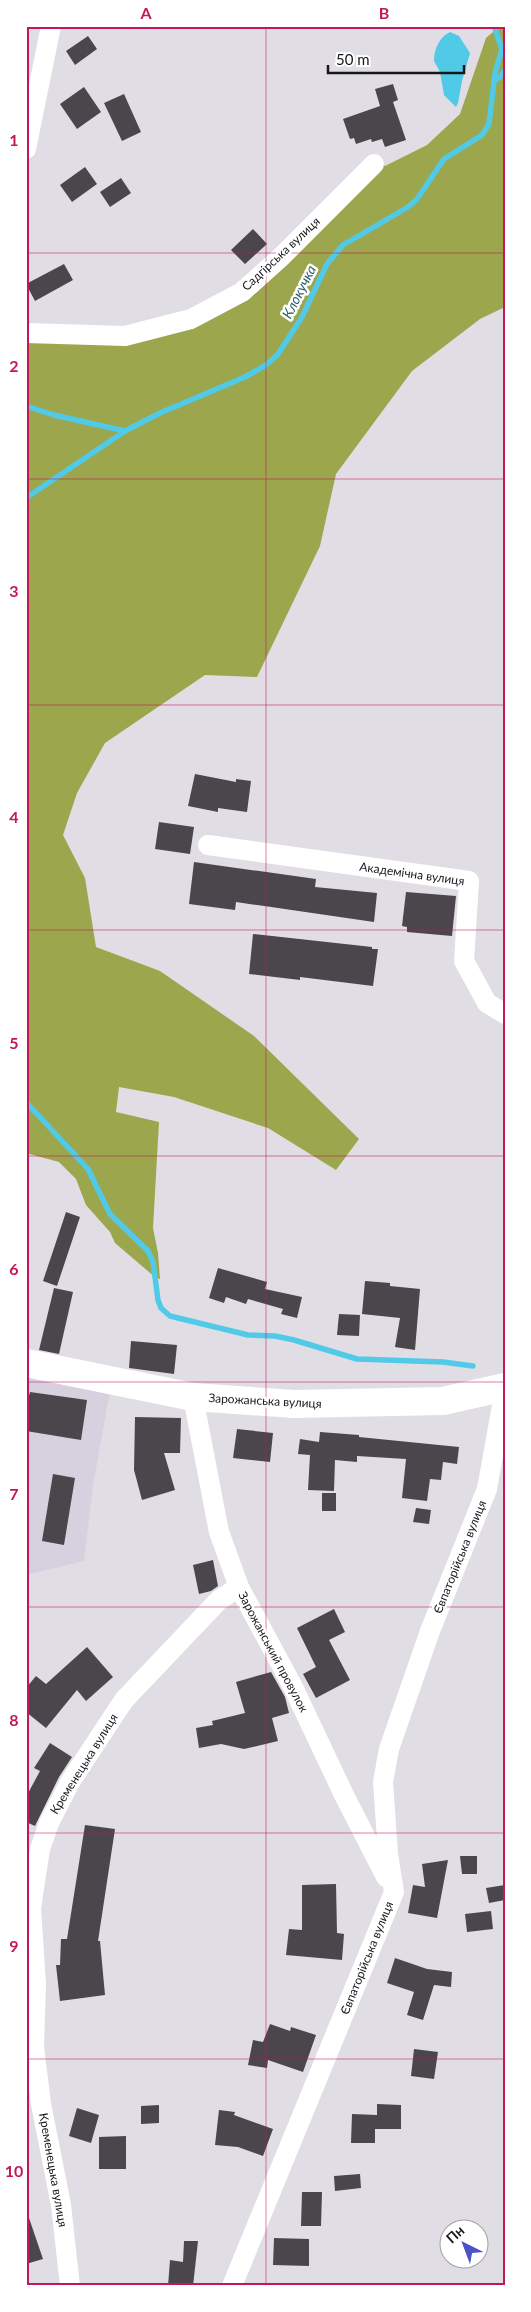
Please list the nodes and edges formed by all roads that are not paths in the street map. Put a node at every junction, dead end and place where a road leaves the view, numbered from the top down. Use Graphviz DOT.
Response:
graph roads {
  1 [pos="51,26"];
  2 [pos="26,149"];
  3 [pos="374,164"];
  4 [pos="26,332"];
  5 [pos="208,845"];
  6 [pos="505,1014"];
  7 [pos="26,1364"];
  8 [pos="505,1388"];
  9 [pos="193,1397"];
  10 [pos="239,1586"];
  11 [pos="394,1892"];
  12 [pos="70,2286"];
  13 [pos="232,2286"];
  1 -- 2 [label="street"];
  3 -- 4 [label="street, Садгірська вулиця"];
  5 -- 6 [label="street, Академічна вулиця"];
  7 -- 9 [label="street, Зарожанська вулиця"];
  8 -- 9 [label="street, Зарожанська вулиця"];
  8 -- 11 [label="street, Євпаторійська вулиця"];
  9 -- 10 [label="street, Зарожанський провулок"];
  10 -- 11 [label="street, Зарожанський провулок"];
  10 -- 12 [label="street, Кременецька вулиця"];
  11 -- 13 [label="street, Євпаторійська вулиця"];
}
